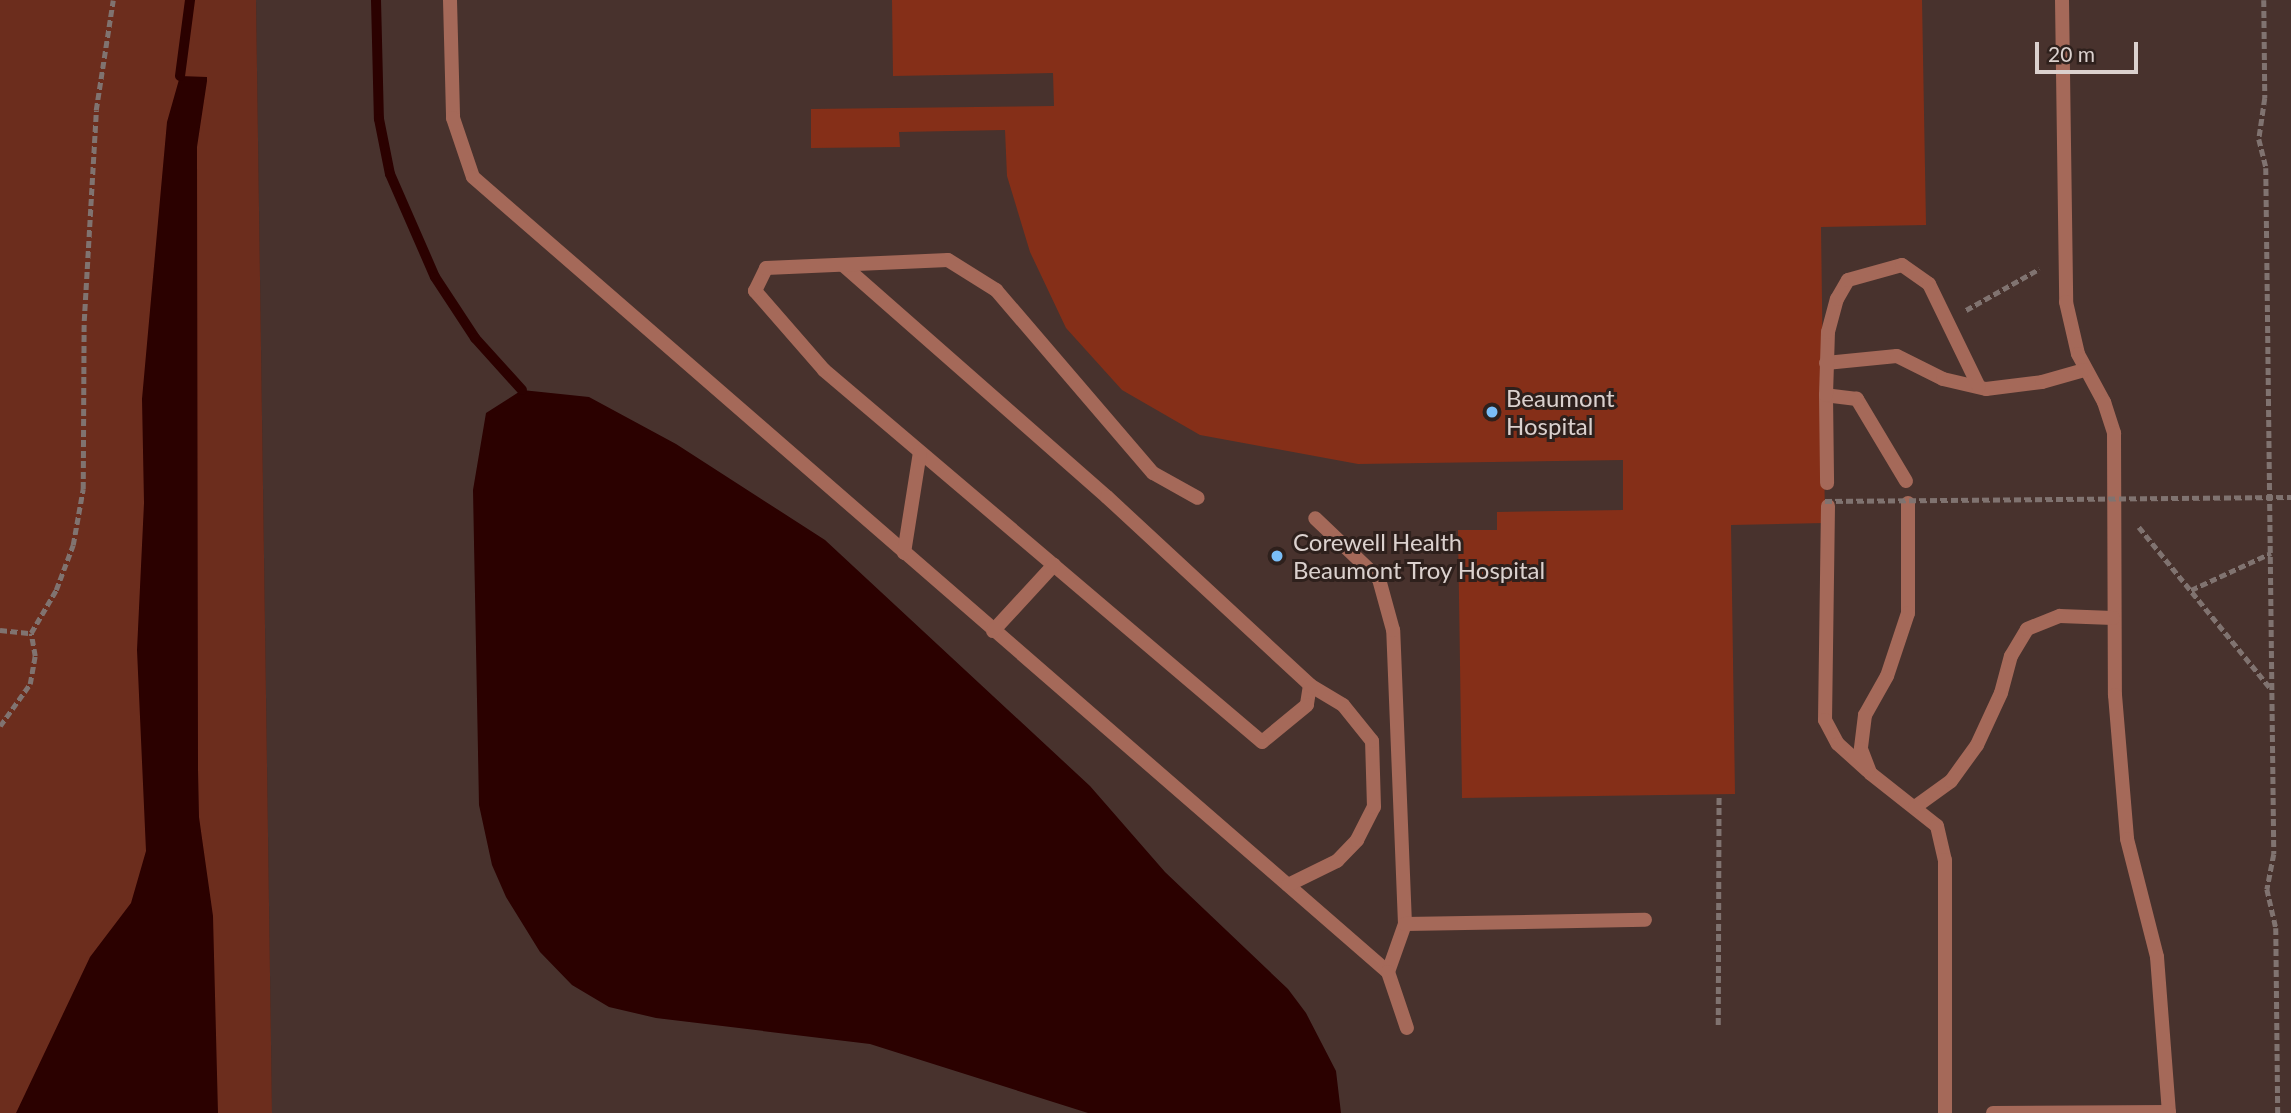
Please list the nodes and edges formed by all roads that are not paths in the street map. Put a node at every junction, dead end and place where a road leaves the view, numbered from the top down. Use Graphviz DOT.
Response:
graph roads {
  1 [pos="450,0"];
  2 [pos="2062,0"];
  3 [pos="843,265"];
  4 [pos="1826,363"];
  5 [pos="2084,370"];
  6 [pos="1979,387"];
  7 [pos="1826,395"];
  8 [pos="920,452"];
  9 [pos="1906,481"];
  10 [pos="1827,483"];
  11 [pos="1198,498"];
  12 [pos="1908,503"];
  13 [pos="1827,504"];
  14 [pos="1315,518"];
  15 [pos="904,553"];
  16 [pos="1054,565"];
  17 [pos="2113,618"];
  18 [pos="993,631"];
  19 [pos="1310,685"];
  20 [pos="1870,773"];
  21 [pos="1915,807"];
  22 [pos="1288,885"];
  23 [pos="1645,920"];
  24 [pos="1405,924"];
  25 [pos="1388,972"];
  26 [pos="1407,1028"];
  27 [pos="2169,1112"];
  28 [pos="1945,1113"];
  29 [pos="1993,1113"];
  1 -- 15 [label="lane"];
  2 -- 5 [label="lane"];
  3 -- 8 [label="lane"];
  3 -- 11 [label="lane"];
  3 -- 19 [label="lane"];
  4 -- 6 [label="lane"];
  4 -- 6 [label="lane"];
  4 -- 7 [label="lane"];
  5 -- 6 [label="lane"];
  5 -- 17 [label="lane"];
  7 -- 9 [label="lane"];
  7 -- 10 [label="lane"];
  8 -- 15 [label="lane"];
  8 -- 16 [label="lane"];
  12 -- 20 [label="lane"];
  13 -- 20 [label="lane"];
  14 -- 24 [label="lane"];
  15 -- 18 [label="lane"];
  16 -- 18 [label="lane"];
  16 -- 19 [label="lane"];
  17 -- 21 [label="lane"];
  17 -- 27 [label="lane"];
  18 -- 22 [label="lane"];
  19 -- 22 [label="lane"];
  20 -- 21 [label="lane"];
  21 -- 28 [label="lane"];
  22 -- 25 [label="lane"];
  23 -- 24 [label="lane"];
  24 -- 25 [label="lane"];
  25 -- 26 [label="lane"];
  27 -- 29 [label="lane"];
}
